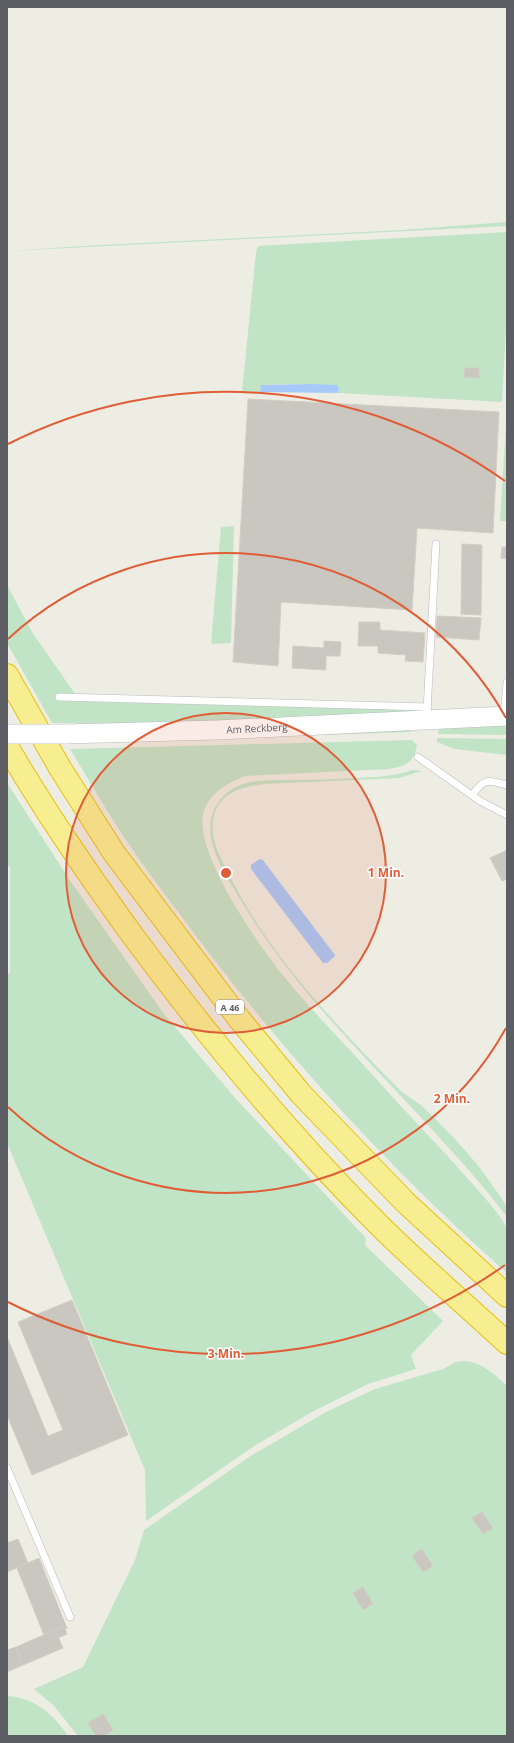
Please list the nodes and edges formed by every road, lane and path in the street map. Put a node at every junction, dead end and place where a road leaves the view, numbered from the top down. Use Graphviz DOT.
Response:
graph roads {
  1 [pos="436,544"];
  2 [pos="7,675"];
  3 [pos="507,682"];
  4 [pos="59,697"];
  5 [pos="427,714"];
  6 [pos="505,716"];
  7 [pos="7,734"];
  8 [pos="7,746"];
  9 [pos="418,757"];
  10 [pos="507,785"];
  11 [pos="472,795"];
  12 [pos="507,815"];
  13 [pos="507,1296"];
  14 [pos="507,1343"];
  15 [pos="7,1468"];
  16 [pos="70,1617"];
  1 -- 5 [label="lane"];
  2 -- 13 [label="highway, A 46"];
  3 -- 6 [label="lane"];
  4 -- 5 [label="lane"];
  5 -- 6 [label="street, Am Reckberg"];
  5 -- 7 [label="street, Am Reckberg, bridge"];
  8 -- 14 [label="highway"];
  9 -- 11 [label="lane"];
  10 -- 11 [label="lane"];
  11 -- 12 [label="lane"];
  15 -- 16 [label="lane"];
}
